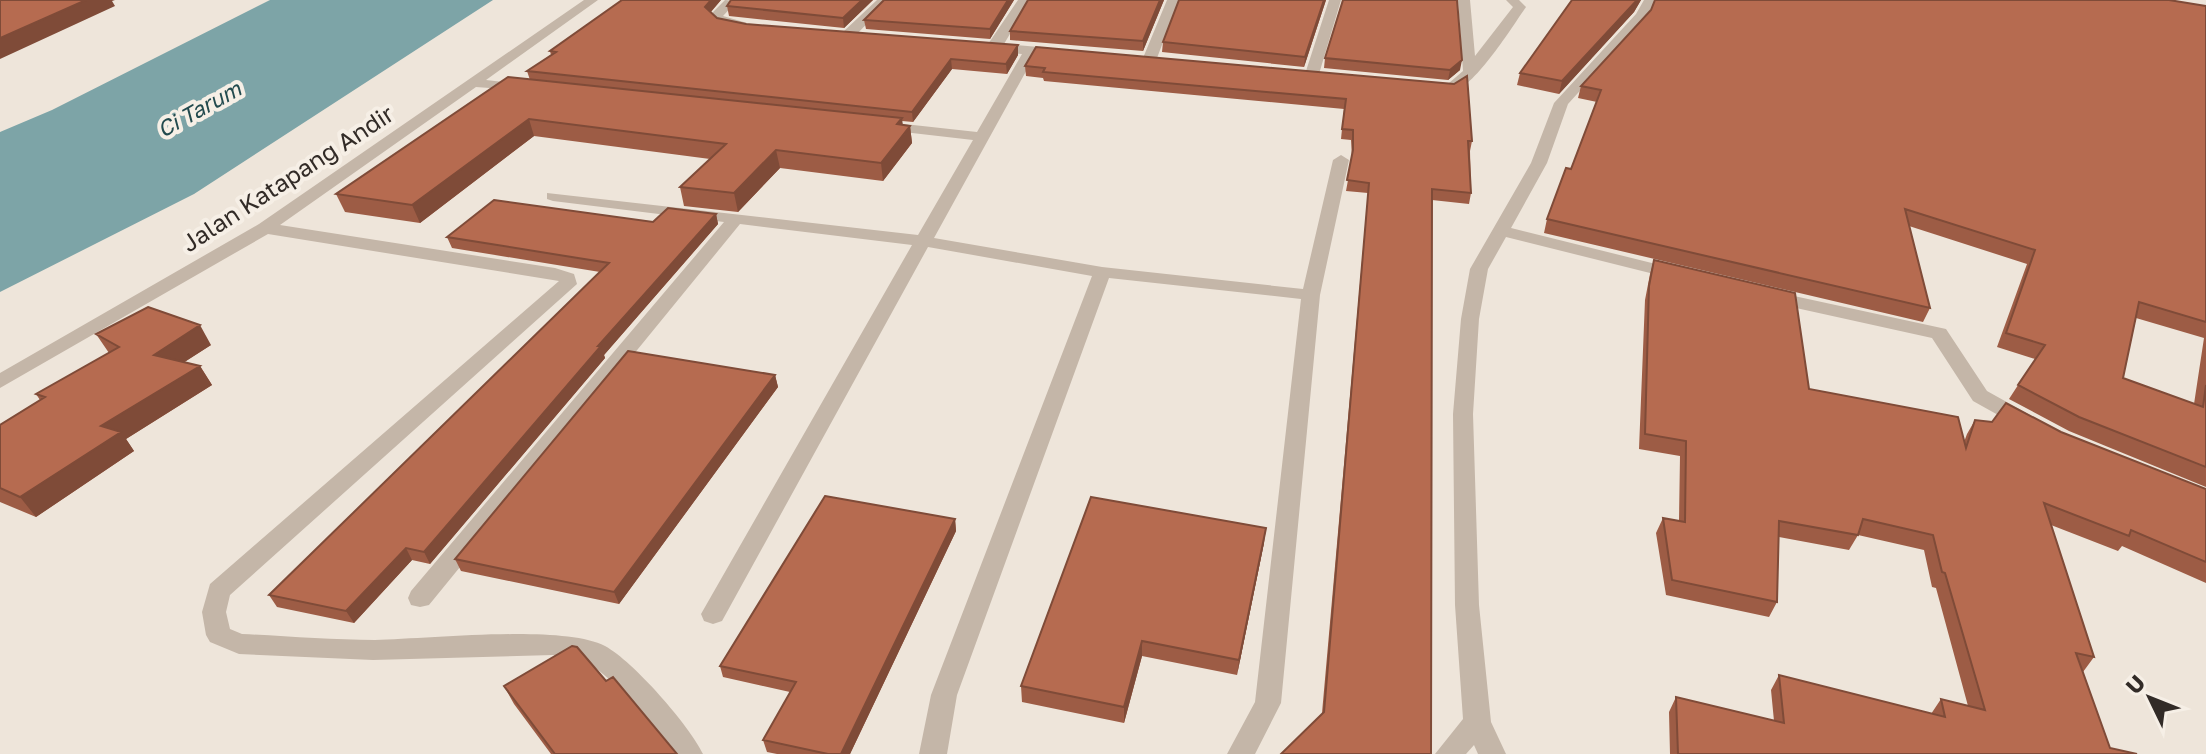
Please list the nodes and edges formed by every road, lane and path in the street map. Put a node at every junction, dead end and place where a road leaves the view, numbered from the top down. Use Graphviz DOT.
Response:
graph roads {
  1 [pos="592,0"];
  2 [pos="884,0"];
  3 [pos="1024,0"];
  4 [pos="1173,0"];
  5 [pos="1335,0"];
  6 [pos="1464,0"];
  7 [pos="1512,0"];
  8 [pos="1650,0"];
  9 [pos="731,1"];
  10 [pos="762,28"];
  11 [pos="848,35"];
  12 [pos="1030,51"];
  13 [pos="1075,54"];
  14 [pos="1135,57"];
  15 [pos="1470,72"];
  16 [pos="1312,74"];
  17 [pos="475,83"];
  18 [pos="1431,87"];
  19 [pos="538,89"];
  20 [pos="871,125"];
  21 [pos="982,137"];
  22 [pos="1341,160"];
  23 [pos="553,196"];
  24 [pos="735,219"];
  25 [pos="265,228"];
  26 [pos="1499,230"];
  27 [pos="921,241"];
  28 [pos="1102,272"];
  29 [pos="1697,280"];
  30 [pos="1757,293"];
  31 [pos="1311,295"];
  32 [pos="0,382"];
  33 [pos="2047,433"];
  34 [pos="420,598"];
  35 [pos="713,614"];
  36 [pos="1477,722"];
  37 [pos="689,754"];
  38 [pos="933,754"];
  39 [pos="1241,754"];
  40 [pos="1449,754"];
  41 [pos="1492,754"];
  1 -- 17 [label="street, Jalan Katapang Andir"];
  2 -- 11 [label="street"];
  3 -- 12 [label="street"];
  4 -- 14 [label="street"];
  5 -- 16 [label="street"];
  6 -- 15 [label="street"];
  7 -- 15 [label="street"];
  8 -- 26 [label="street"];
  9 -- 10 [label="street"];
  12 -- 13 [label="street"];
  12 -- 21 [label="street"];
  15 -- 18 [label="street"];
  17 -- 19 [label="street"];
  17 -- 25 [label="street, Jalan Katapang Andir"];
  20 -- 21 [label="street"];
  21 -- 27 [label="street"];
  22 -- 31 [label="street"];
  23 -- 24 [label="street"];
  24 -- 27 [label="street"];
  24 -- 34 [label="street"];
  25 -- 32 [label="street, Jalan Katapang Andir"];
  25 -- 37 [label="street"];
  26 -- 29 [label="street"];
  26 -- 36 [label="street"];
  27 -- 28 [label="street"];
  27 -- 35 [label="street"];
  28 -- 31 [label="street"];
  28 -- 38 [label="street"];
  30 -- 33 [label="street"];
  31 -- 39 [label="street"];
  36 -- 40 [label="street"];
  36 -- 41 [label="street"];
}
